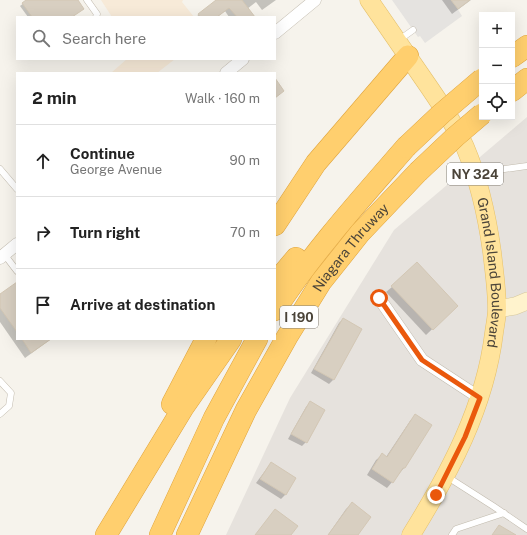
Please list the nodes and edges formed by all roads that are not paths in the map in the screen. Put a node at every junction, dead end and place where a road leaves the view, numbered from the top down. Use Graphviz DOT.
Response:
graph roads {
  1 [pos="87,0"];
  2 [pos="315,0"];
  3 [pos="369,0"];
  4 [pos="96,16"];
  5 [pos="413,30"];
  6 [pos="276,32"];
  7 [pos="527,46"];
  8 [pos="403,48"];
  9 [pos="515,55"];
  10 [pos="242,60"];
  11 [pos="227,72"];
  12 [pos="527,79"];
  13 [pos="479,82"];
  14 [pos="527,88"];
  15 [pos="515,89"];
  16 [pos="515,94"];
  17 [pos="479,116"];
  18 [pos="406,147"];
  19 [pos="527,166"];
  20 [pos="0,169"];
  21 [pos="475,173"];
  22 [pos="16,188"];
  23 [pos="276,223"];
  24 [pos="16,245"];
  25 [pos="2,256"];
  26 [pos="16,270"];
  27 [pos="276,282"];
  28 [pos="379,298"];
  29 [pos="527,301"];
  30 [pos="276,309"];
  31 [pos="497,309"];
  32 [pos="205,340"];
  33 [pos="230,340"];
  34 [pos="256,340"];
  35 [pos="0,382"];
  36 [pos="480,398"];
  37 [pos="0,414"];
  38 [pos="446,476"];
  39 [pos="211,483"];
  40 [pos="504,514"];
  41 [pos="116,517"];
  42 [pos="527,529"];
  43 [pos="106,535"];
  44 [pos="160,535"];
  45 [pos="187,535"];
  46 [pos="192,535"];
  47 [pos="411,535"];
  48 [pos="452,535"];
  1 -- 4 [label="lane"];
  2 -- 6 [label="street"];
  3 -- 8 [label="main road, Grand Island Boulevard / NY 324"];
  5 -- 8 [label="lane"];
  7 -- 9 [label="highway"];
  8 -- 21 [label="main road, Grand Island Boulevard / NY 324"];
  8 -- 23 [label="highway"];
  10 -- 11 [label="street"];
  12 -- 15 [label="highway"];
  13 -- 18 [label="highway, Niagara Thruway / I 190, bridge"];
  14 -- 16 [label="highway"];
  17 -- 39 [label="highway, Niagara Thruway / I 190, bridge"];
  18 -- 27 [label="highway"];
  18 -- 30 [label="highway, Niagara Thruway / I 190"];
  19 -- 21 [label="lane"];
  20 -- 22 [label="lane"];
  21 -- 31 [label="main road, Grand Island Boulevard / NY 324"];
  24 -- 25 [label="street"];
  25 -- 26 [label="lane"];
  28 -- 36 [label="street"];
  29 -- 31 [label="main road"];
  31 -- 36 [label="main road, Grand Island Boulevard / NY 324"];
  32 -- 41 [label="highway"];
  33 -- 41 [label="highway"];
  34 -- 44 [label="highway"];
  35 -- 37 [label="lane"];
  36 -- 38 [label="main road, Grand Island Boulevard / NY 324"];
  38 -- 40 [label="lane"];
  38 -- 47 [label="main road, Grand Island Boulevard / NY 324"];
  39 -- 45 [label="highway, Niagara Thruway / I 190"];
  39 -- 46 [label="highway"];
  40 -- 42 [label="lane"];
  40 -- 48 [label="lane"];
  41 -- 43 [label="highway"];
}
